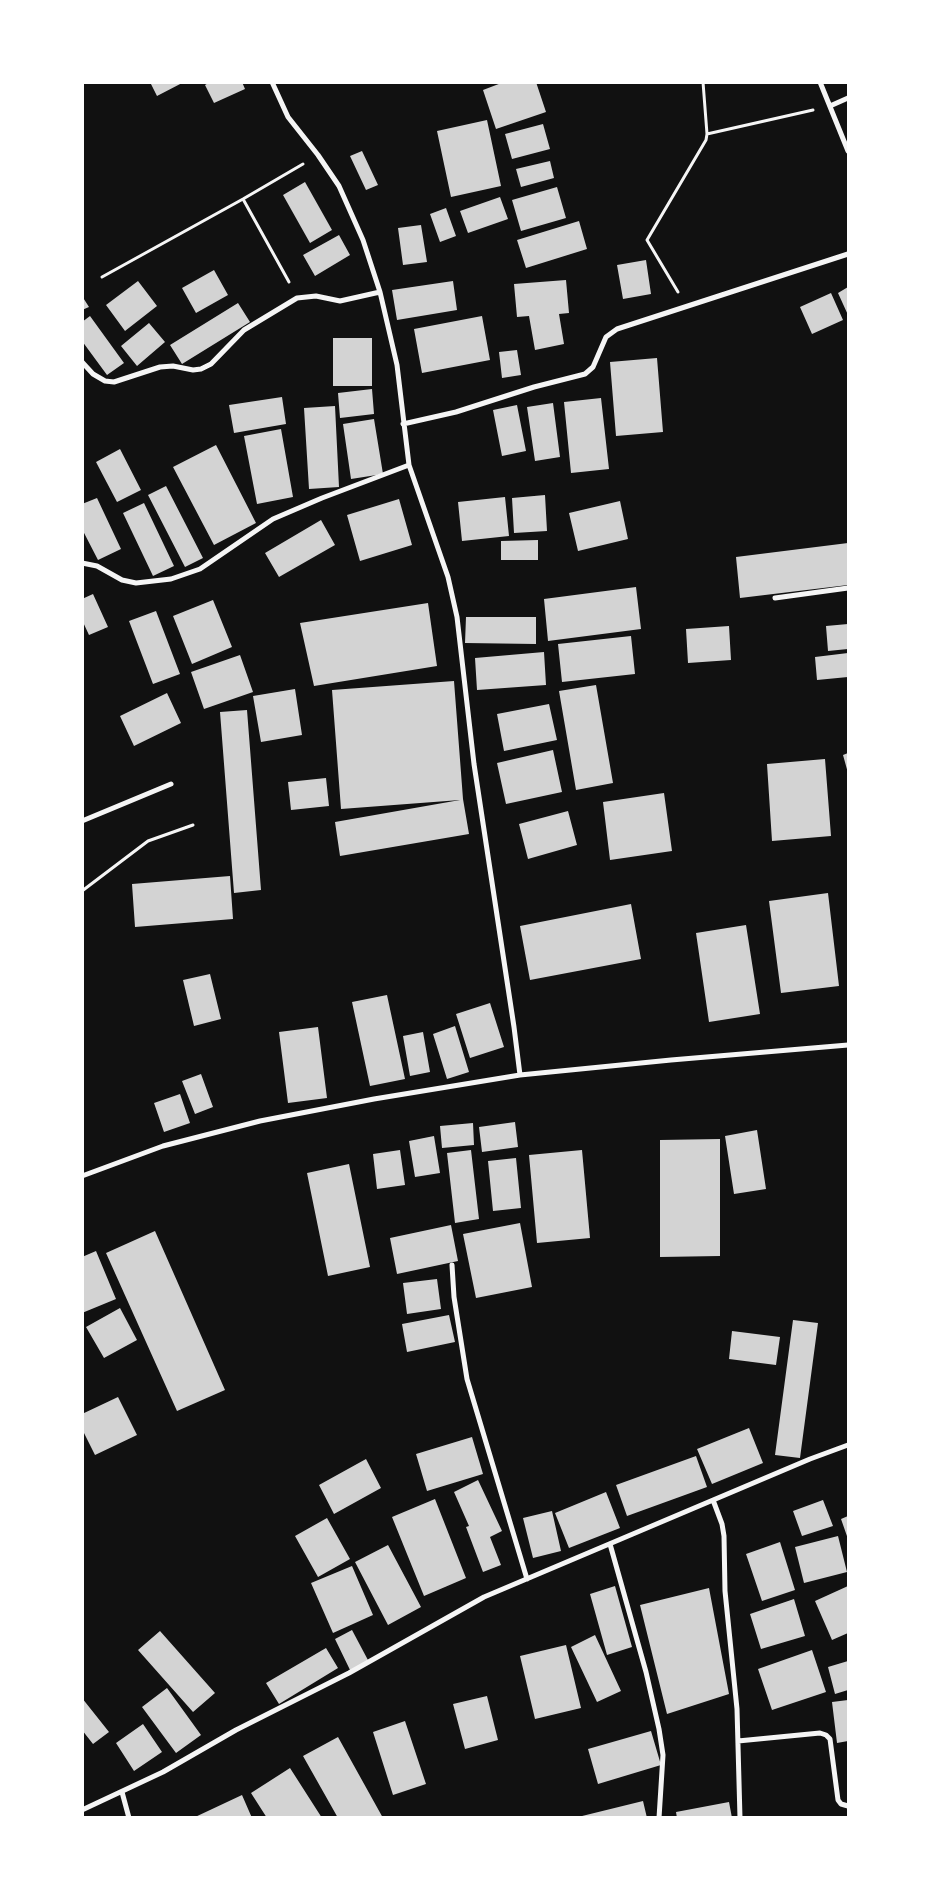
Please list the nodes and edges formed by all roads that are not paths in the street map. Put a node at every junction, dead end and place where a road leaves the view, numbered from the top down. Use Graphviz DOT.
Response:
graph roads {
  1 [pos="272,82"];
  2 [pos="820,82"];
  3 [pos="848,98"];
  4 [pos="830,106"];
  5 [pos="848,151"];
  6 [pos="848,254"];
  7 [pos="380,292"];
  8 [pos="82,362"];
  9 [pos="403,424"];
  10 [pos="409,464"];
  11 [pos="82,563"];
  12 [pos="848,588"];
  13 [pos="775,598"];
  14 [pos="172,784"];
  15 [pos="82,821"];
  16 [pos="848,1045"];
  17 [pos="520,1075"];
  18 [pos="82,1176"];
  19 [pos="452,1265"];
  20 [pos="848,1445"];
  21 [pos="713,1500"];
  22 [pos="610,1544"];
  23 [pos="527,1579"];
  24 [pos="738,1740"];
  25 [pos="122,1792"];
  26 [pos="848,1806"];
  27 [pos="82,1810"];
  28 [pos="129,1818"];
  29 [pos="659,1818"];
  30 [pos="740,1818"];
  1 -- 7 [label="street"];
  2 -- 4 [label="street"];
  3 -- 4 [label="street"];
  4 -- 5 [label="street"];
  6 -- 9 [label="street"];
  7 -- 8 [label="street"];
  7 -- 9 [label="street"];
  9 -- 10 [label="street"];
  10 -- 11 [label="street"];
  10 -- 17 [label="street"];
  12 -- 13 [label="street"];
  14 -- 15 [label="street"];
  16 -- 17 [label="street"];
  17 -- 18 [label="street"];
  19 -- 23 [label="street"];
  20 -- 21 [label="street"];
  21 -- 22 [label="street"];
  21 -- 24 [label="street"];
  22 -- 23 [label="street"];
  22 -- 29 [label="street"];
  23 -- 25 [label="street"];
  24 -- 26 [label="street"];
  24 -- 30 [label="street"];
  25 -- 27 [label="street"];
  25 -- 28 [label="street"];
}
